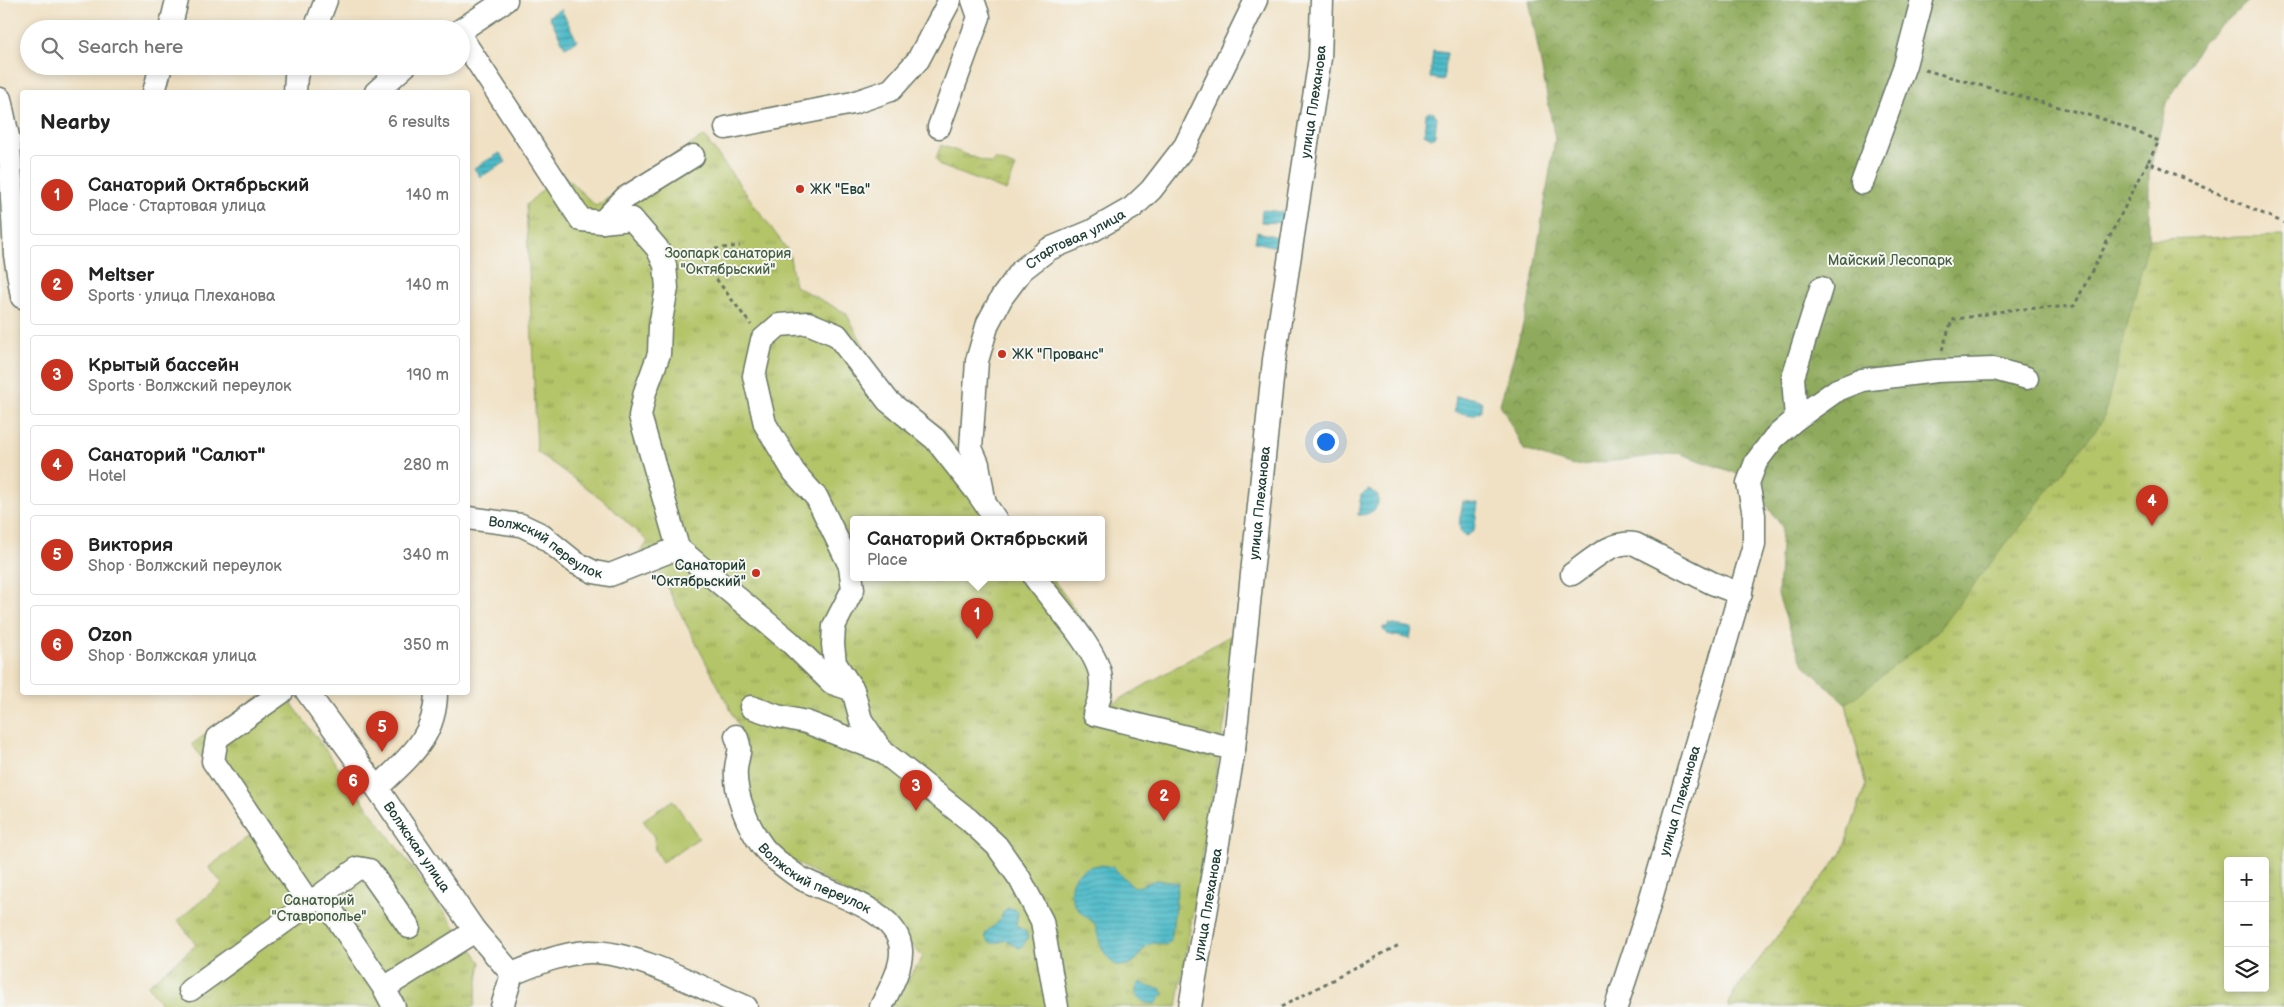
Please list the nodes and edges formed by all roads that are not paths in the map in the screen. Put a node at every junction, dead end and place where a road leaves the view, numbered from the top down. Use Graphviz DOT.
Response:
graph roads {
  1 [pos="177,0"];
  2 [pos="326,0"];
  3 [pos="506,0"];
  4 [pos="950,0"];
  5 [pos="973,0"];
  6 [pos="1256,0"];
  7 [pos="1322,0"];
  8 [pos="1922,0"];
  9 [pos="172,20"];
  10 [pos="318,20"];
  11 [pos="470,24"];
  12 [pos="470,51"];
  13 [pos="159,75"];
  14 [pos="296,75"];
  15 [pos="395,75"];
  16 [pos="155,90"];
  17 [pos="295,90"];
  18 [pos="378,90"];
  19 [pos="0,99"];
  20 [pos="939,127"];
  21 [pos="726,128"];
  22 [pos="693,156"];
  23 [pos="1862,183"];
  24 [pos="6,208"];
  25 [pos="602,222"];
  26 [pos="20,285"];
  27 [pos="1821,288"];
  28 [pos="2027,378"];
  29 [pos="1796,419"];
  30 [pos="990,512"];
  31 [pos="470,518"];
  32 [pos="678,548"];
  33 [pos="850,566"];
  34 [pos="1572,574"];
  35 [pos="852,581"];
  36 [pos="1037,581"];
  37 [pos="1741,594"];
  38 [pos="853,690"];
  39 [pos="278,695"];
  40 [pos="309,695"];
  41 [pos="436,695"];
  42 [pos="751,706"];
  43 [pos="736,736"];
  44 [pos="1234,749"];
  45 [pos="882,751"];
  46 [pos="377,788"];
  47 [pos="315,899"];
  48 [pos="409,927"];
  49 [pos="475,931"];
  50 [pos="512,974"];
  51 [pos="190,990"];
  52 [pos="389,998"];
  53 [pos="503,1006"];
  54 [pos="746,1007"];
  55 [pos="881,1007"];
  56 [pos="1057,1007"];
  57 [pos="1190,1007"];
  58 [pos="1616,1007"];
  1 -- 9 [label="street"];
  2 -- 10 [label="street"];
  3 -- 11 [label="street"];
  4 -- 21 [label="street"];
  5 -- 20 [label="street"];
  6 -- 30 [label="street, Стартовая улица"];
  7 -- 44 [label="street, улица Плеханова"];
  8 -- 23 [label="street"];
  12 -- 25 [label="street"];
  13 -- 16 [label="street"];
  14 -- 17 [label="street"];
  15 -- 18 [label="street"];
  19 -- 24 [label="street"];
  22 -- 25 [label="street"];
  24 -- 26 [label="street"];
  25 -- 32 [label="street"];
  27 -- 29 [label="street"];
  28 -- 29 [label="street, улица Плеханова"];
  29 -- 37 [label="street, улица Плеханова"];
  30 -- 33 [label="street"];
  31 -- 32 [label="street, Волжский переулок"];
  32 -- 38 [label="street"];
  34 -- 37 [label="street"];
  35 -- 38 [label="street"];
  36 -- 44 [label="street"];
  37 -- 58 [label="street, улица Плеханова"];
  38 -- 45 [label="street"];
  39 -- 47 [label="street"];
  40 -- 46 [label="street, Волжская улица"];
  41 -- 46 [label="street"];
  42 -- 45 [label="street"];
  43 -- 55 [label="street, Волжский переулок"];
  44 -- 57 [label="street, улица Плеханова"];
  45 -- 56 [label="street"];
  46 -- 49 [label="street, Волжская улица"];
  47 -- 48 [label="street"];
  47 -- 51 [label="street"];
  47 -- 52 [label="street"];
  49 -- 50 [label="street, Волжская улица"];
  49 -- 52 [label="street"];
  50 -- 53 [label="street"];
  50 -- 54 [label="street"];
}
